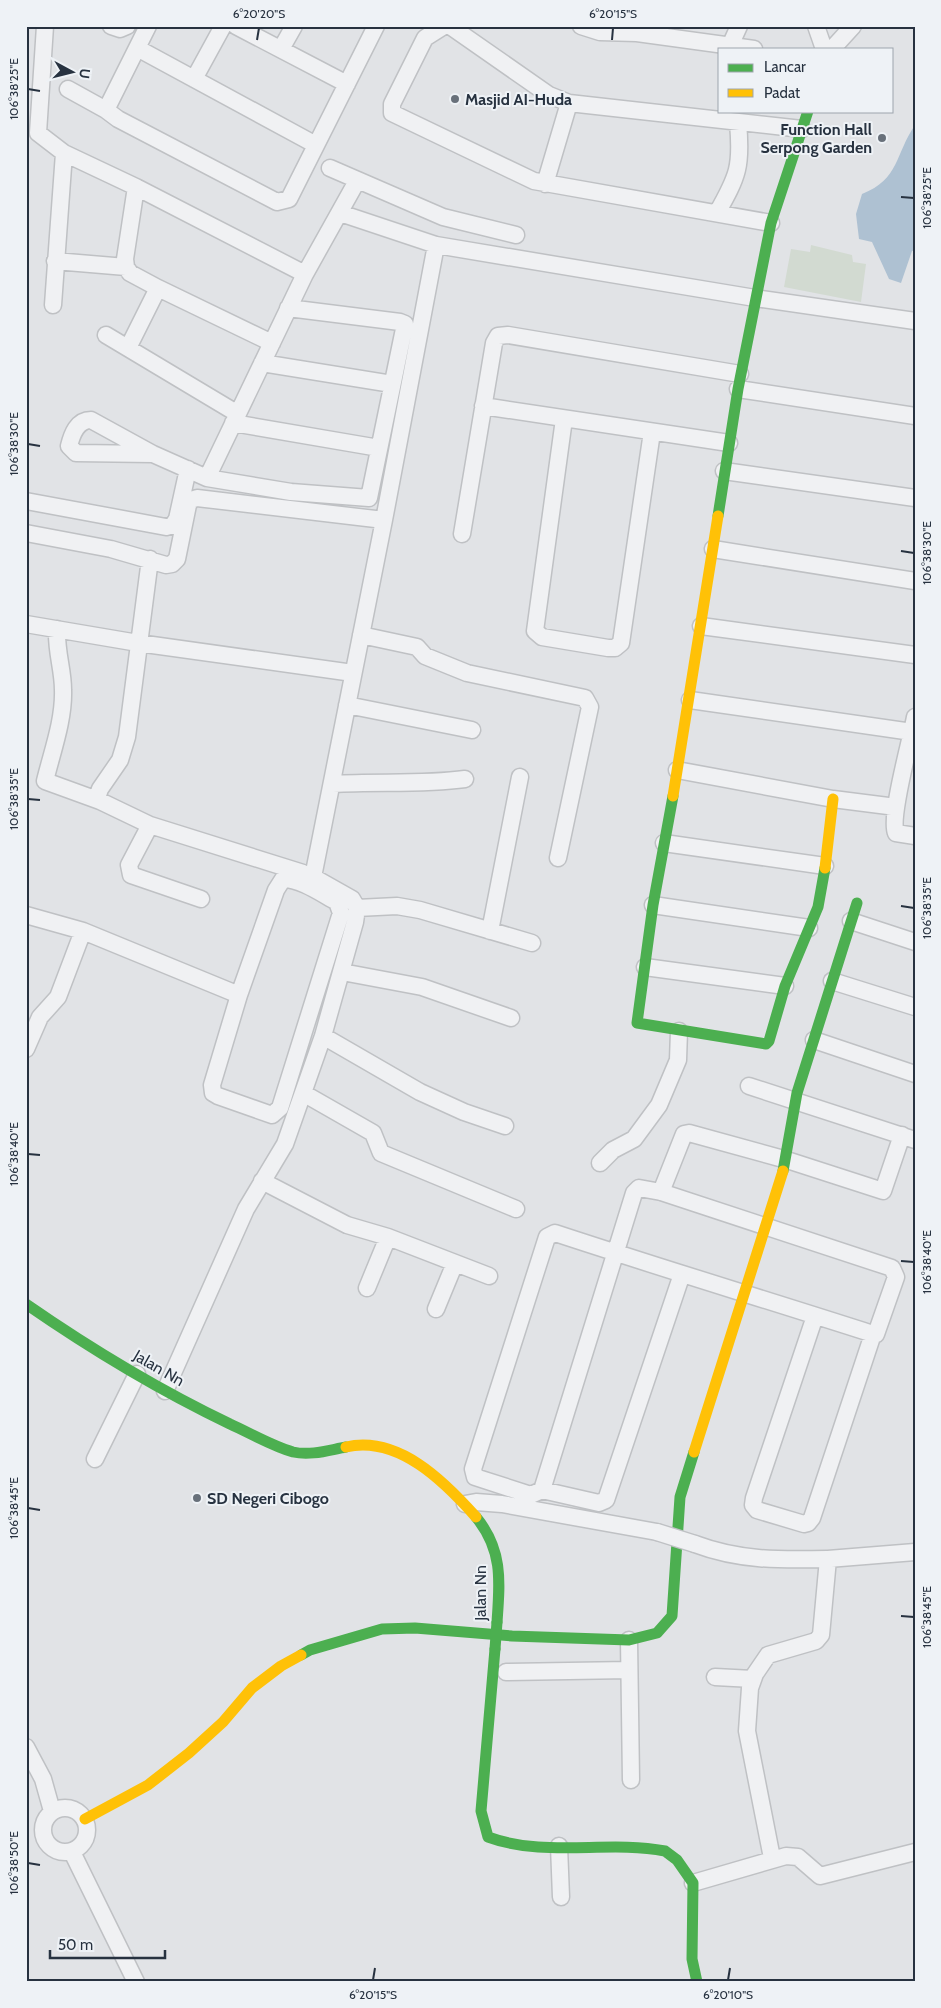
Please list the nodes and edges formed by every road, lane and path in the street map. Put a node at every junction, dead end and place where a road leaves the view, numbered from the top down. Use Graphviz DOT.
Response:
graph roads {
  1 [pos="44,26"];
  2 [pos="112,26"];
  3 [pos="126,26"];
  4 [pos="148,26"];
  5 [pos="223,26"];
  6 [pos="236,26"];
  7 [pos="294,26"];
  8 [pos="376,26"];
  9 [pos="444,26"];
  10 [pos="450,26"];
  11 [pos="581,26"];
  12 [pos="739,26"];
  13 [pos="816,26"];
  14 [pos="853,26"];
  15 [pos="639,30"];
  16 [pos="730,46"];
  17 [pos="137,48"];
  18 [pos="746,48"];
  19 [pos="824,48"];
  20 [pos="833,48"];
  21 [pos="281,49"];
  22 [pos="194,79"];
  23 [pos="346,84"];
  24 [pos="68,89"];
  25 [pos="569,103"];
  26 [pos="106,110"];
  27 [pos="808,112"];
  28 [pos="738,123"];
  29 [pos="802,129"];
  30 [pos="316,145"];
  31 [pos="64,153"];
  32 [pos="330,168"];
  33 [pos="357,181"];
  34 [pos="545,184"];
  35 [pos="136,187"];
  36 [pos="340,213"];
  37 [pos="717,213"];
  38 [pos="771,223"];
  39 [pos="516,234"];
  40 [pos="436,245"];
  41 [pos="55,261"];
  42 [pos="126,267"];
  43 [pos="305,274"];
  44 [pos="158,288"];
  45 [pos="756,298"];
  46 [pos="53,305"];
  47 [pos="288,308"];
  48 [pos="915,322"];
  49 [pos="106,335"];
  50 [pos="272,343"];
  51 [pos="128,348"];
  52 [pos="262,363"];
  53 [pos="739,382"];
  54 [pos="392,384"];
  55 [pos="483,406"];
  56 [pos="915,416"];
  57 [pos="235,419"];
  58 [pos="564,419"];
  59 [pos="652,432"];
  60 [pos="729,443"];
  61 [pos="379,448"];
  62 [pos="153,454"];
  63 [pos="188,469"];
  64 [pos="724,471"];
  65 [pos="207,478"];
  66 [pos="915,498"];
  67 [pos="26,501"];
  68 [pos="384,520"];
  69 [pos="26,533"];
  70 [pos="462,534"];
  71 [pos="713,549"];
  72 [pos="150,559"];
  73 [pos="915,581"];
  74 [pos="26,624"];
  75 [pos="701,626"];
  76 [pos="58,629"];
  77 [pos="361,635"];
  78 [pos="138,643"];
  79 [pos="915,656"];
  80 [pos="353,673"];
  81 [pos="690,700"];
  82 [pos="347,705"];
  83 [pos="914,725"];
  84 [pos="472,730"];
  85 [pos="910,769"];
  86 [pos="677,770"];
  87 [pos="520,777"];
  88 [pos="465,780"];
  89 [pos="333,784"];
  90 [pos="833,799"];
  91 [pos="100,801"];
  92 [pos="896,807"];
  93 [pos="150,825"];
  94 [pos="915,836"];
  95 [pos="664,844"];
  96 [pos="558,858"];
  97 [pos="825,866"];
  98 [pos="311,882"];
  99 [pos="200,899"];
  100 [pos="856,903"];
  101 [pos="653,905"];
  102 [pos="357,908"];
  103 [pos="26,915"];
  104 [pos="851,921"];
  105 [pos="809,928"];
  106 [pos="83,930"];
  107 [pos="490,931"];
  108 [pos="915,942"];
  109 [pos="532,943"];
  110 [pos="645,967"];
  111 [pos="342,972"];
  112 [pos="832,981"];
  113 [pos="785,986"];
  114 [pos="239,995"];
  115 [pos="915,1007"];
  116 [pos="511,1018"];
  117 [pos="679,1031"];
  118 [pos="323,1036"];
  119 [pos="814,1040"];
  120 [pos="26,1049"];
  121 [pos="915,1074"];
  122 [pos="749,1086"];
  123 [pos="303,1093"];
  124 [pos="796,1101"];
  125 [pos="505,1126"];
  126 [pos="908,1138"];
  127 [pos="787,1160"];
  128 [pos="600,1163"];
  129 [pos="262,1181"];
  130 [pos="661,1192"];
  131 [pos="516,1210"];
  132 [pos="766,1227"];
  133 [pos="388,1237"];
  134 [pos="616,1253"];
  135 [pos="455,1263"];
  136 [pos="682,1274"];
  137 [pos="488,1276"];
  138 [pos="367,1288"];
  139 [pos="744,1295"];
  140 [pos="26,1304"];
  141 [pos="436,1309"];
  142 [pos="815,1316"];
  143 [pos="873,1334"];
  144 [pos="137,1374"];
  145 [pos="165,1391"];
  146 [pos="95,1459"];
  147 [pos="542,1490"];
  148 [pos="465,1504"];
  149 [pos="915,1552"];
  150 [pos="828,1559"];
  151 [pos="629,1640"];
  152 [pos="629,1670"];
  153 [pos="506,1672"];
  154 [pos="715,1678"];
  155 [pos="753,1679"];
  156 [pos="26,1747"];
  157 [pos="631,1780"];
  158 [pos="52,1811"];
  159 [pos="85,1819"];
  160 [pos="559,1846"];
  161 [pos="72,1852"];
  162 [pos="915,1852"];
  163 [pos="772,1858"];
  164 [pos="693,1883"];
  165 [pos="561,1897"];
  166 [pos="136,1982"];
  167 [pos="697,1982"];
  1 -- 31 [label="street"];
  2 -- 3 [label="street"];
  4 -- 17 [label="street"];
  5 -- 22 [label="street"];
  6 -- 21 [label="street"];
  7 -- 21 [label="street"];
  8 -- 23 [label="street"];
  9 -- 34 [label="street"];
  10 -- 25 [label="street"];
  11 -- 15 [label="street"];
  12 -- 16 [label="street"];
  13 -- 19 [label="street"];
  14 -- 20 [label="street"];
  15 -- 16 [label="street"];
  16 -- 18 [label="street"];
  17 -- 22 [label="street"];
  17 -- 26 [label="street"];
  21 -- 23 [label="street"];
  22 -- 30 [label="street"];
  23 -- 30 [label="street"];
  24 -- 26 [label="street"];
  25 -- 28 [label="street"];
  25 -- 34 [label="street"];
  26 -- 30 [label="street"];
  27 -- 29 [label="street"];
  28 -- 29 [label="street"];
  28 -- 37 [label="street"];
  29 -- 38 [label="street"];
  31 -- 35 [label="street"];
  31 -- 41 [label="street"];
  32 -- 33 [label="street"];
  33 -- 36 [label="street"];
  33 -- 39 [label="street"];
  34 -- 37 [label="street"];
  35 -- 42 [label="street"];
  35 -- 43 [label="street"];
  36 -- 40 [label="street"];
  36 -- 43 [label="street"];
  37 -- 38 [label="street"];
  38 -- 45 [label="street"];
  40 -- 45 [label="street"];
  40 -- 68 [label="street"];
  41 -- 42 [label="street"];
  41 -- 46 [label="street"];
  42 -- 44 [label="street"];
  43 -- 47 [label="street"];
  44 -- 50 [label="street"];
  44 -- 51 [label="street"];
  45 -- 48 [label="street"];
  45 -- 53 [label="street"];
  47 -- 50 [label="street"];
  47 -- 54 [label="street"];
  49 -- 51 [label="street"];
  50 -- 52 [label="street"];
  51 -- 57 [label="street"];
  52 -- 54 [label="street"];
  52 -- 57 [label="street"];
  53 -- 55 [label="street"];
  53 -- 56 [label="street"];
  53 -- 60 [label="street"];
  54 -- 61 [label="street"];
  55 -- 58 [label="street"];
  55 -- 70 [label="street"];
  57 -- 61 [label="street"];
  57 -- 65 [label="street"];
  58 -- 59 [label="street"];
  58 -- 59 [label="street"];
  59 -- 60 [label="street"];
  60 -- 64 [label="street"];
  61 -- 65 [label="street"];
  62 -- 63 [label="street"];
  63 -- 65 [label="street"];
  63 -- 67 [label="street"];
  64 -- 66 [label="street"];
  64 -- 71 [label="street"];
  68 -- 72 [label="street"];
  68 -- 77 [label="street"];
  69 -- 72 [label="street"];
  71 -- 73 [label="street"];
  71 -- 75 [label="street"];
  72 -- 78 [label="street"];
  74 -- 76 [label="street"];
  75 -- 79 [label="street"];
  75 -- 81 [label="street"];
  76 -- 78 [label="street"];
  76 -- 91 [label="street"];
  77 -- 80 [label="street"];
  77 -- 96 [label="street"];
  78 -- 80 [label="street"];
  78 -- 91 [label="street"];
  80 -- 82 [label="street"];
  81 -- 83 [label="street"];
  81 -- 86 [label="street"];
  82 -- 84 [label="street"];
  82 -- 89 [label="street"];
  83 -- 85 [label="street"];
  85 -- 92 [label="street"];
  86 -- 90 [label="street"];
  86 -- 95 [label="street"];
  87 -- 107 [label="street"];
  88 -- 89 [label="street"];
  89 -- 98 [label="street"];
  90 -- 92 [label="street"];
  90 -- 97 [label="street"];
  91 -- 93 [label="street"];
  92 -- 94 [label="street"];
  93 -- 98 [label="street"];
  93 -- 99 [label="street"];
  95 -- 97 [label="street"];
  95 -- 101 [label="street"];
  97 -- 105 [label="street"];
  98 -- 102 [label="street"];
  98 -- 114 [label="street"];
  98 -- 114 [label="street"];
  100 -- 104 [label="street"];
  101 -- 105 [label="street"];
  101 -- 110 [label="street"];
  102 -- 107 [label="street"];
  102 -- 111 [label="street"];
  103 -- 106 [label="street"];
  104 -- 108 [label="street"];
  104 -- 112 [label="street"];
  105 -- 113 [label="street"];
  106 -- 114 [label="street"];
  106 -- 120 [label="street"];
  107 -- 109 [label="street"];
  110 -- 113 [label="street"];
  110 -- 117 [label="street"];
  111 -- 116 [label="street"];
  111 -- 118 [label="street"];
  112 -- 115 [label="street"];
  112 -- 119 [label="street"];
  113 -- 117 [label="street"];
  117 -- 128 [label="street"];
  118 -- 123 [label="street"];
  118 -- 125 [label="street"];
  119 -- 121 [label="street"];
  119 -- 124 [label="street"];
  122 -- 124 [label="street"];
  123 -- 129 [label="street"];
  123 -- 131 [label="street"];
  124 -- 126 [label="street"];
  124 -- 127 [label="street"];
  126 -- 127 [label="street"];
  127 -- 130 [label="street"];
  127 -- 132 [label="street"];
  129 -- 133 [label="street"];
  129 -- 145 [label="street"];
  130 -- 132 [label="street"];
  130 -- 134 [label="street"];
  132 -- 139 [label="street"];
  132 -- 143 [label="street"];
  133 -- 135 [label="street"];
  133 -- 138 [label="street"];
  134 -- 136 [label="street"];
  134 -- 147 [label="street"];
  134 -- 147 [label="street"];
  135 -- 137 [label="street"];
  135 -- 141 [label="street"];
  136 -- 139 [label="street"];
  136 -- 147 [label="street"];
  139 -- 142 [label="street"];
  139 -- 151 [label="street"];
  140 -- 144 [label="street, Jalan Nn"];
  142 -- 143 [label="street"];
  142 -- 143 [label="street"];
  144 -- 145 [label="street, Jalan Nn"];
  144 -- 146 [label="street"];
  145 -- 148 [label="street, Jalan Nn"];
  148 -- 150 [label="street, bridge"];
  148 -- 160 [label="street, Jalan Nn, bridge"];
  149 -- 150 [label="street"];
  150 -- 155 [label="street"];
  151 -- 152 [label="street"];
  151 -- 159 [label="street"];
  152 -- 153 [label="street"];
  152 -- 157 [label="street"];
  154 -- 155 [label="street"];
  155 -- 163 [label="street"];
  156 -- 158 [label="street"];
  158 -- 159 [label="street"];
  158 -- 161 [label="street"];
  159 -- 161 [label="street"];
  160 -- 164 [label="street, Jalan Nn"];
  160 -- 165 [label="street"];
  161 -- 166 [label="street"];
  162 -- 163 [label="street"];
  163 -- 164 [label="street"];
  164 -- 167 [label="street"];
}
